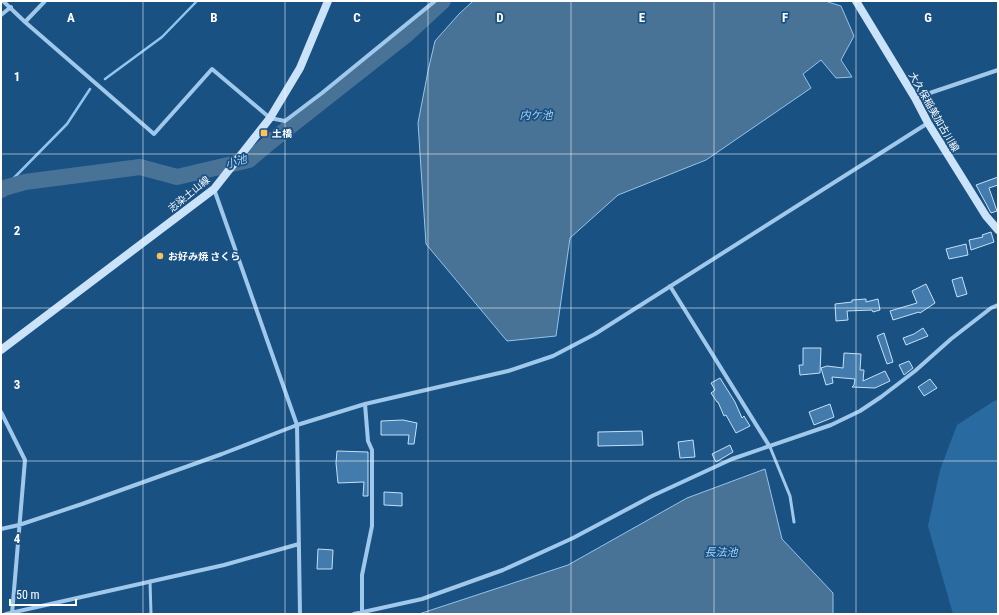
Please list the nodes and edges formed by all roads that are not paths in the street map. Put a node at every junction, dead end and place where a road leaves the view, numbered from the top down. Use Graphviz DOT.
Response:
graph roads {
  1 [pos="3,1"];
  2 [pos="45,1"];
  3 [pos="435,1"];
  4 [pos="327,2"];
  5 [pos="857,2"];
  6 [pos="11,8"];
  7 [pos="1,15"];
  8 [pos="25,22"];
  9 [pos="998,70"];
  10 [pos="915,98"];
  11 [pos="270,118"];
  12 [pos="928,123"];
  13 [pos="214,189"];
  14 [pos="998,230"];
  15 [pos="670,286"];
  16 [pos="998,305"];
  17 [pos="1,350"];
  18 [pos="365,404"];
  19 [pos="1,412"];
  20 [pos="298,425"];
  21 [pos="770,447"];
  22 [pos="794,522"];
  23 [pos="19,525"];
  24 [pos="1,529"];
  25 [pos="299,544"];
  26 [pos="150,582"];
  27 [pos="362,612"];
  28 [pos="12,613"];
  29 [pos="6,614"];
  30 [pos="151,614"];
  31 [pos="300,614"];
  32 [pos="354,614"];
  1 -- 6 [label="street"];
  2 -- 8 [label="street"];
  3 -- 11 [label="street"];
  4 -- 11 [label="main road, 志染土山線"];
  5 -- 10 [label="main road, 大久保稲美加古川線"];
  6 -- 7 [label="street"];
  6 -- 8 [label="street"];
  8 -- 11 [label="street"];
  9 -- 10 [label="street"];
  10 -- 12 [label="main road, 大久保稲美加古川線"];
  11 -- 13 [label="main road, 志染土山線"];
  12 -- 14 [label="main road, 大久保稲美加古川線"];
  12 -- 15 [label="street"];
  13 -- 17 [label="main road, 志染土山線"];
  13 -- 20 [label="street"];
  15 -- 18 [label="street"];
  15 -- 21 [label="street"];
  16 -- 21 [label="street"];
  18 -- 20 [label="street"];
  18 -- 27 [label="street"];
  19 -- 23 [label="street"];
  20 -- 23 [label="street"];
  20 -- 25 [label="street"];
  21 -- 22 [label="lane"];
  21 -- 27 [label="street"];
  23 -- 24 [label="street"];
  23 -- 28 [label="street"];
  25 -- 26 [label="street"];
  25 -- 31 [label="street"];
  26 -- 28 [label="street"];
  26 -- 30 [label="lane"];
  27 -- 32 [label="street"];
  28 -- 29 [label="street"];
}
